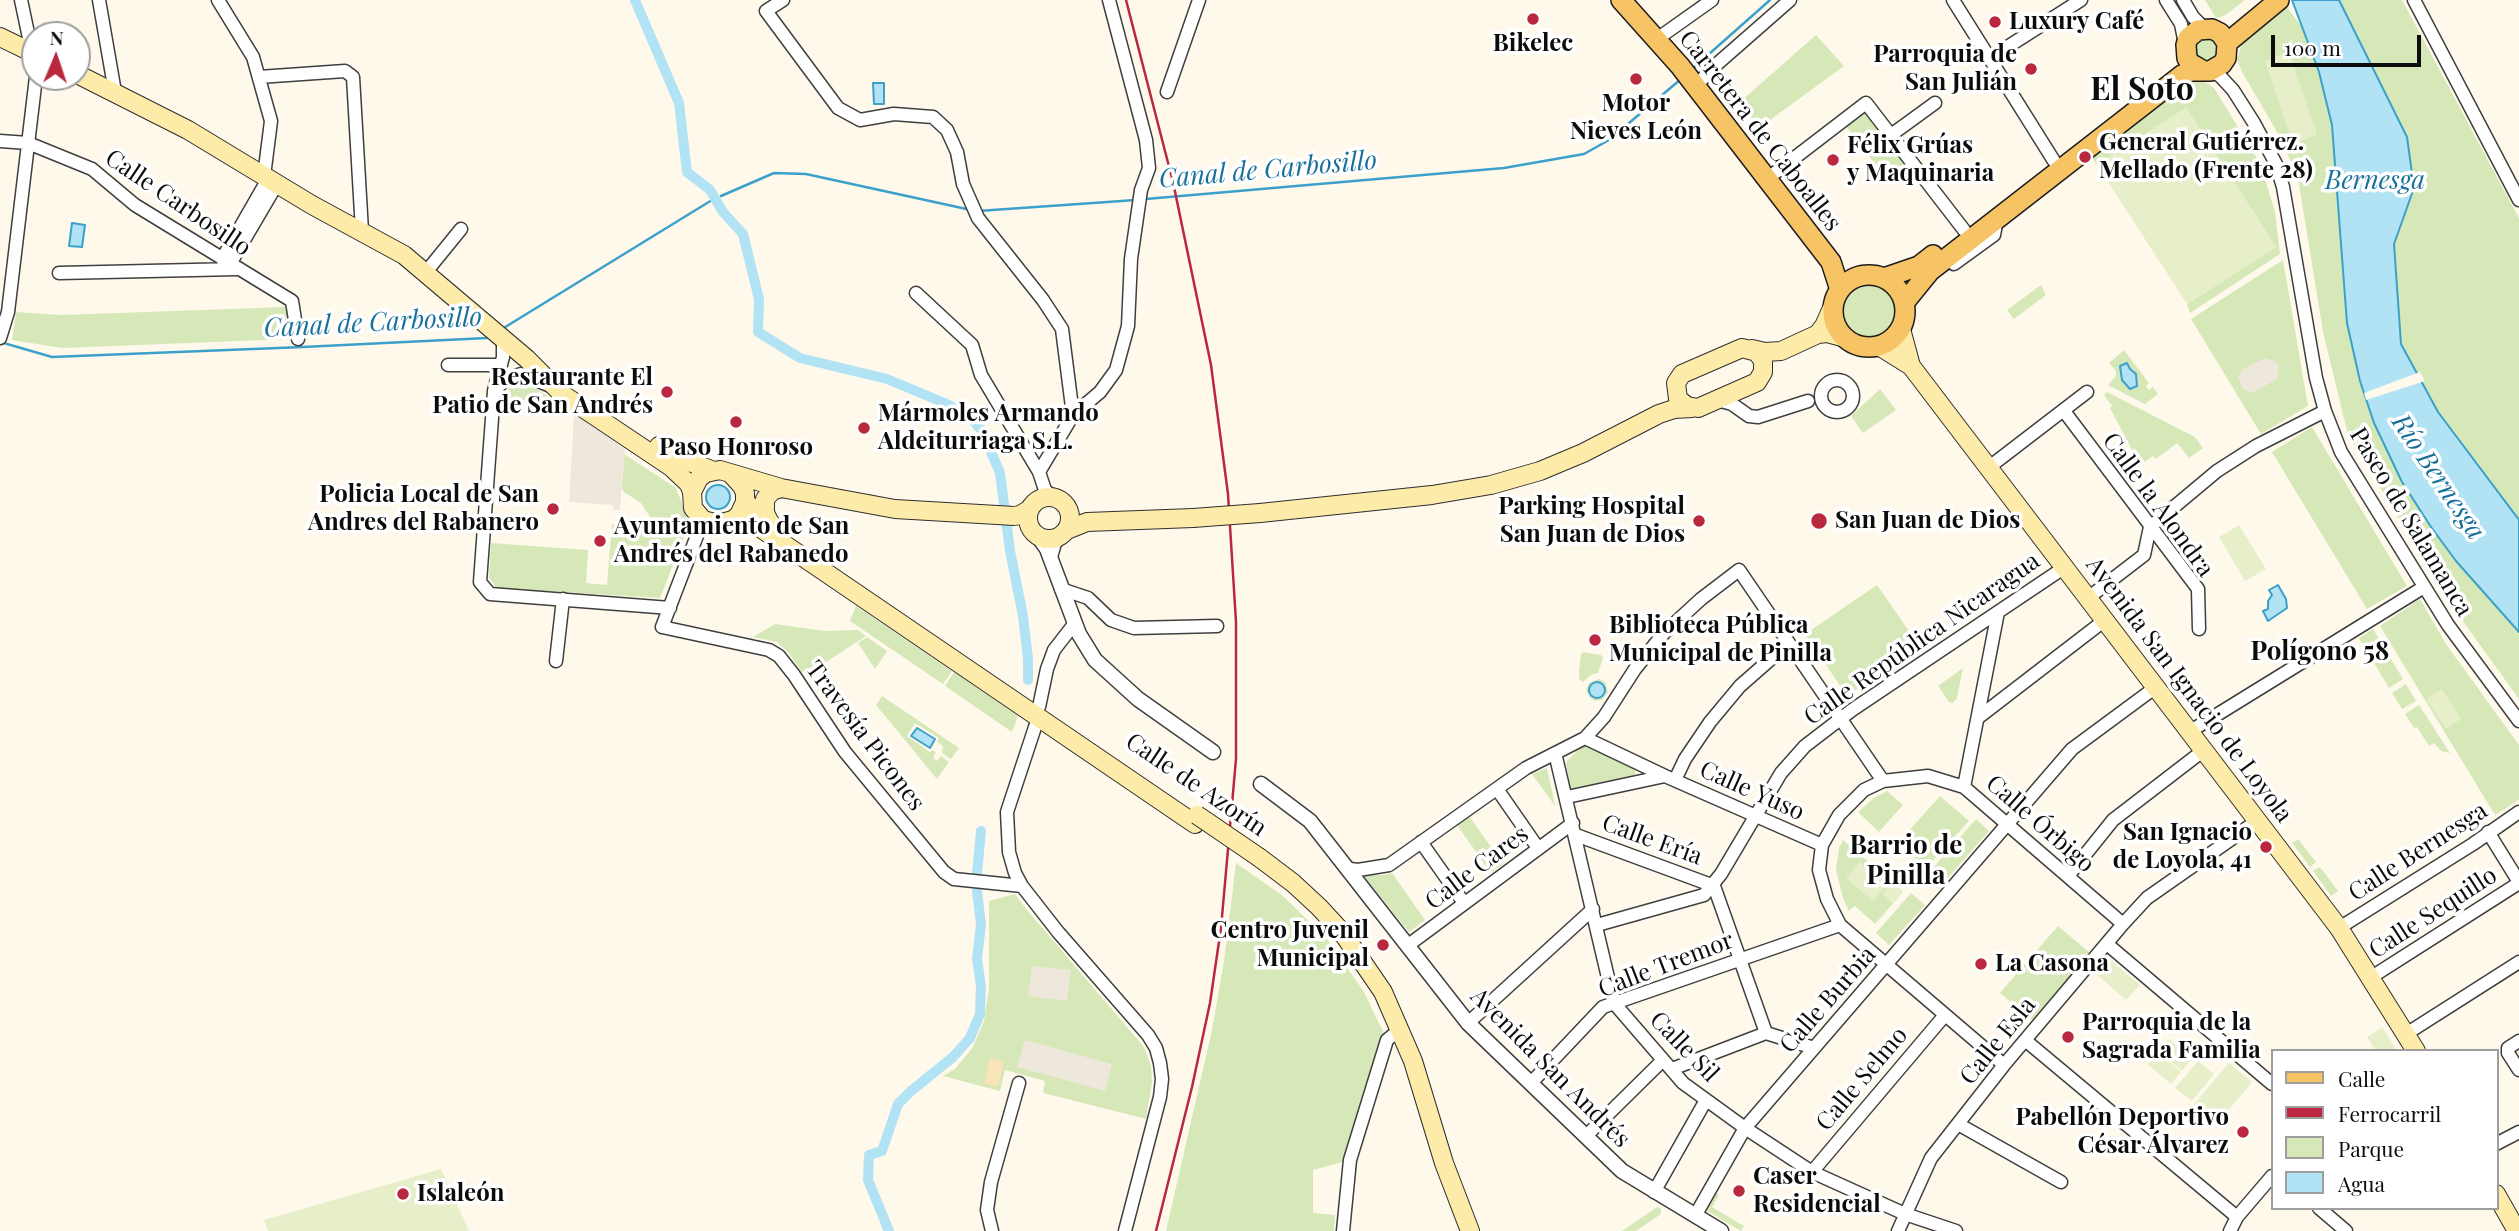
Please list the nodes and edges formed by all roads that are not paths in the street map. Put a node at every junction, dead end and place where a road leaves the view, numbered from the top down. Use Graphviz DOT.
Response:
graph roads {
  1 [pos="21,0"];
  2 [pos="99,0"];
  3 [pos="218,0"];
  4 [pos="783,0"];
  5 [pos="1109,0"];
  6 [pos="1199,0"];
  7 [pos="1622,0"];
  8 [pos="1712,0"];
  9 [pos="1790,0"];
  10 [pos="1954,0"];
  11 [pos="2081,0"];
  12 [pos="2166,0"];
  13 [pos="2183,0"];
  14 [pos="2414,0"];
  15 [pos="2270,2"];
  16 [pos="26,21"];
  17 [pos="0,37"];
  18 [pos="1657,39"];
  19 [pos="2218,40"];
  20 [pos="21,47"];
  21 [pos="2185,48"];
  22 [pos="1990,58"];
  23 [pos="2206,71"];
  24 [pos="259,77"];
  25 [pos="1690,79"];
  26 [pos="91,81"];
  27 [pos="2232,90"];
  28 [pos="34,91"];
  29 [pos="115,92"];
  30 [pos="1167,93"];
  31 [pos="1935,103"];
  32 [pos="1891,135"];
  33 [pos="0,141"];
  34 [pos="28,143"];
  35 [pos="2054,161"];
  36 [pos="270,179"];
  37 [pos="1767,179"];
  38 [pos="2519,201"];
  39 [pos="2000,212"];
  40 [pos="461,229"];
  41 [pos="1964,230"];
  42 [pos="362,231"];
  43 [pos="1831,262"];
  44 [pos="230,264"];
  45 [pos="426,272"];
  46 [pos="59,273"];
  47 [pos="1876,277"];
  48 [pos="916,293"];
  49 [pos="1909,295"];
  50 [pos="1837,298"];
  51 [pos="4,308"];
  52 [pos="1900,329"];
  53 [pos="1818,334"];
  54 [pos="499,335"];
  55 [pos="0,337"];
  56 [pos="1846,338"];
  57 [pos="298,339"];
  58 [pos="1879,346"];
  59 [pos="1752,349"];
  60 [pos="1781,351"];
  61 [pos="527,359"];
  62 [pos="448,365"];
  63 [pos="500,365"];
  64 [pos="1911,366"];
  65 [pos="1763,372"];
  66 [pos="1675,388"];
  67 [pos="1745,388"];
  68 [pos="494,391"];
  69 [pos="2087,392"];
  70 [pos="562,394"];
  71 [pos="1821,397"];
  72 [pos="1717,400"];
  73 [pos="1692,408"];
  74 [pos="2064,411"];
  75 [pos="2325,411"];
  76 [pos="1659,414"];
  77 [pos="1746,414"];
  78 [pos="1073,415"];
  79 [pos="1988,468"];
  80 [pos="713,471"];
  81 [pos="1039,472"];
  82 [pos="732,475"];
  83 [pos="781,488"];
  84 [pos="692,492"];
  85 [pos="745,501"];
  86 [pos="1068,507"];
  87 [pos="1029,511"];
  88 [pos="703,520"];
  89 [pos="733,520"];
  90 [pos="769,521"];
  91 [pos="1087,522"];
  92 [pos="2150,527"];
  93 [pos="1064,533"];
  94 [pos="1050,557"];
  95 [pos="2064,567"];
  96 [pos="2424,587"];
  97 [pos="1061,589"];
  98 [pos="2088,597"];
  99 [pos="563,599"];
  100 [pos="670,608"];
  101 [pos="1998,612"];
  102 [pos="2105,620"];
  103 [pos="1075,623"];
  104 [pos="1217,626"];
  105 [pos="2199,629"];
  106 [pos="1789,643"];
  107 [pos="556,661"];
  108 [pos="2156,687"];
  109 [pos="1039,713"];
  110 [pos="1979,717"];
  111 [pos="1840,718"];
  112 [pos="2519,721"];
  113 [pos="2189,732"];
  114 [pos="1585,738"];
  115 [pos="2203,750"];
  116 [pos="1213,752"];
  117 [pos="1555,753"];
  118 [pos="1670,778"];
  119 [pos="1883,781"];
  120 [pos="1261,784"];
  121 [pos="1964,787"];
  122 [pos="1497,789"];
  123 [pos="1567,797"];
  124 [pos="2519,812"];
  125 [pos="1758,816"];
  126 [pos="2254,817"];
  127 [pos="2008,824"];
  128 [pos="1574,829"];
  129 [pos="2484,836"];
  130 [pos="1422,842"];
  131 [pos="1822,845"];
  132 [pos="1538,848"];
  133 [pos="1259,862"];
  134 [pos="1350,869"];
  135 [pos="2068,876"];
  136 [pos="2519,882"];
  137 [pos="1022,886"];
  138 [pos="1714,886"];
  139 [pos="1464,903"];
  140 [pos="1593,909"];
  141 [pos="2123,924"];
  142 [pos="1597,925"];
  143 [pos="1840,925"];
  144 [pos="2339,928"];
  145 [pos="2107,944"];
  146 [pos="1407,946"];
  147 [pos="1740,959"];
  148 [pos="2519,962"];
  149 [pos="1886,965"];
  150 [pos="2370,978"];
  151 [pos="1614,1003"];
  152 [pos="1945,1014"];
  153 [pos="1468,1023"];
  154 [pos="1766,1033"];
  155 [pos="2406,1034"];
  156 [pos="1393,1035"];
  157 [pos="2025,1040"];
  158 [pos="2519,1041"];
  159 [pos="1814,1048"];
  160 [pos="2415,1049"];
  161 [pos="1667,1065"];
  162 [pos="2004,1065"];
  163 [pos="2519,1070"];
  164 [pos="2270,1082"];
  165 [pos="1019,1083"];
  166 [pos="1531,1083"];
  167 [pos="1706,1100"];
  168 [pos="1958,1124"];
  169 [pos="1745,1128"];
  170 [pos="2519,1132"];
  171 [pos="1586,1136"];
  172 [pos="2498,1143"];
  173 [pos="1812,1171"];
  174 [pos="2270,1178"];
  175 [pos="2061,1182"];
  176 [pos="1654,1192"];
  177 [pos="2498,1197"];
  178 [pos="2321,1210"];
  179 [pos="1905,1214"];
  180 [pos="1695,1216"];
  181 [pos="2236,1217"];
  182 [pos="2515,1219"];
  183 [pos="992,1231"];
  184 [pos="1125,1231"];
  185 [pos="1343,1231"];
  186 [pos="1458,1231"];
  187 [pos="1470,1231"];
  188 [pos="1721,1231"];
  189 [pos="1898,1231"];
  190 [pos="1956,1231"];
  191 [pos="2230,1231"];
  192 [pos="2346,1231"];
  1 -- 16 [label="street"];
  2 -- 29 [label="street"];
  3 -- 24 [label="street"];
  4 -- 78 [label="street"];
  5 -- 78 [label="street"];
  6 -- 30 [label="street"];
  7 -- 18 [label="main road, Carretera de Caboalles"];
  8 -- 18 [label="street"];
  9 -- 25 [label="street"];
  10 -- 22 [label="street"];
  11 -- 22 [label="street"];
  12 -- 21 [label="street"];
  13 -- 19 [label="street"];
  14 -- 38 [label="street"];
  15 -- 19 [label="main road"];
  17 -- 20 [label="main road"];
  18 -- 25 [label="main road, Carretera de Caboalles"];
  19 -- 21 [label="main road"];
  19 -- 23 [label="main road"];
  19 -- 27 [label="street, Paseo de Salamanca"];
  21 -- 23 [label="main road"];
  21 -- 35 [label="main road"];
  22 -- 35 [label="street"];
  23 -- 27 [label="street, Paseo de Salamanca"];
  23 -- 39 [label="main road"];
  24 -- 36 [label="street"];
  24 -- 42 [label="street"];
  25 -- 37 [label="main road, Carretera de Caboalles"];
  26 -- 29 [label="main road"];
  27 -- 75 [label="street, Paseo de Salamanca"];
  28 -- 34 [label="street"];
  29 -- 36 [label="main road"];
  31 -- 32 [label="street"];
  32 -- 37 [label="street"];
  32 -- 41 [label="street"];
  33 -- 34 [label="street, Calle Carbosillo"];
  34 -- 44 [label="street, Calle Carbosillo"];
  34 -- 51 [label="street"];
  35 -- 39 [label="main road"];
  36 -- 42 [label="main road"];
  36 -- 44 [label="street"];
  37 -- 43 [label="main road, Carretera de Caboalles"];
  39 -- 41 [label="main road"];
  39 -- 49 [label="main road"];
  40 -- 45 [label="street"];
  41 -- 47 [label="main road"];
  42 -- 45 [label="main road"];
  43 -- 47 [label="main road, Carretera de Caboalles"];
  43 -- 50 [label="main road, Carretera de Caboalles"];
  44 -- 46 [label="street"];
  44 -- 57 [label="street, Calle Carbosillo"];
  45 -- 54 [label="main road"];
  47 -- 49 [label="main road"];
  47 -- 50 [label="main road"];
  48 -- 81 [label="street"];
  49 -- 52 [label="main road"];
  50 -- 53 [label="main road"];
  50 -- 56 [label="main road"];
  51 -- 55 [label="street"];
  52 -- 58 [label="main road"];
  52 -- 64 [label="main road"];
  53 -- 56 [label="main road"];
  53 -- 60 [label="main road"];
  54 -- 61 [label="main road"];
  54 -- 63 [label="street"];
  56 -- 58 [label="main road"];
  58 -- 64 [label="main road"];
  59 -- 60 [label="main road"];
  59 -- 65 [label="main road"];
  59 -- 66 [label="main road"];
  60 -- 65 [label="main road"];
  61 -- 70 [label="main road"];
  61 -- 80 [label="main road"];
  62 -- 63 [label="street"];
  63 -- 68 [label="street"];
  64 -- 79 [label="main road, Avenida San Ignacio de Loyola"];
  65 -- 67 [label="main road"];
  66 -- 73 [label="main road"];
  66 -- 76 [label="main road"];
  67 -- 72 [label="main road"];
  67 -- 77 [label="street"];
  68 -- 70 [label="street"];
  68 -- 99 [label="street"];
  69 -- 74 [label="street"];
  70 -- 84 [label="main road"];
  71 -- 77 [label="street"];
  72 -- 73 [label="main road"];
  72 -- 77 [label="street"];
  73 -- 76 [label="main road"];
  74 -- 79 [label="street"];
  74 -- 92 [label="street, Calle la Alondra"];
  75 -- 92 [label="street"];
  75 -- 96 [label="street, Paseo de Salamanca"];
  76 -- 91 [label="main road, bridge"];
  78 -- 81 [label="street"];
  79 -- 95 [label="main road, Avenida San Ignacio de Loyola"];
  80 -- 82 [label="main road"];
  80 -- 84 [label="main road"];
  81 -- 87 [label="street"];
  82 -- 83 [label="main road"];
  82 -- 85 [label="main road"];
  83 -- 85 [label="main road"];
  83 -- 87 [label="main road"];
  83 -- 90 [label="main road"];
  84 -- 88 [label="main road"];
  85 -- 89 [label="main road"];
  85 -- 90 [label="main road, Calle de Azorín"];
  86 -- 87 [label="main road"];
  86 -- 91 [label="main road"];
  86 -- 93 [label="main road"];
  87 -- 93 [label="main road"];
  87 -- 94 [label="street"];
  88 -- 89 [label="main road"];
  88 -- 100 [label="street"];
  89 -- 109 [label="main road, Calle de Azorín"];
  90 -- 109 [label="main road, Calle de Azorín"];
  91 -- 93 [label="main road"];
  92 -- 98 [label="street"];
  92 -- 105 [label="street, Calle la Alondra"];
  93 -- 94 [label="street"];
  94 -- 97 [label="street"];
  95 -- 98 [label="main road, Avenida San Ignacio de Loyola"];
  95 -- 101 [label="street, Calle República Nicaragua"];
  96 -- 112 [label="street, Paseo de Salamanca"];
  96 -- 113 [label="street"];
  97 -- 103 [label="street"];
  97 -- 104 [label="street"];
  98 -- 102 [label="main road, Avenida San Ignacio de Loyola"];
  99 -- 100 [label="street"];
  99 -- 107 [label="street"];
  100 -- 137 [label="street, Travesía Picones"];
  101 -- 110 [label="street"];
  101 -- 111 [label="street, Calle República Nicaragua"];
  102 -- 108 [label="main road, Avenida San Ignacio de Loyola"];
  102 -- 110 [label="street"];
  103 -- 109 [label="street"];
  103 -- 116 [label="street"];
  106 -- 111 [label="street"];
  106 -- 114 [label="street"];
  106 -- 118 [label="street"];
  108 -- 113 [label="main road, Avenida San Ignacio de Loyola"];
  108 -- 127 [label="street, Calle Burbia"];
  109 -- 133 [label="main road, Calle de Azorín, bridge"];
  109 -- 137 [label="street"];
  110 -- 121 [label="street"];
  111 -- 119 [label="street"];
  111 -- 125 [label="street, Calle República Nicaragua"];
  113 -- 115 [label="main road, Avenida San Ignacio de Loyola"];
  114 -- 117 [label="street"];
  114 -- 118 [label="street, Calle Yuso"];
  115 -- 126 [label="main road, Avenida San Ignacio de Loyola"];
  115 -- 135 [label="street"];
  117 -- 122 [label="street"];
  117 -- 123 [label="street, Calle Sil"];
  118 -- 123 [label="street, Calle Yuso"];
  118 -- 125 [label="street, Calle Yuso"];
  119 -- 121 [label="street, Calle Órbigo"];
  119 -- 131 [label="street, Calle Órbigo"];
  120 -- 134 [label="street, Avenida San Andrés"];
  121 -- 127 [label="street, Calle Órbigo"];
  122 -- 130 [label="street"];
  122 -- 132 [label="street"];
  123 -- 128 [label="street, Calle Sil"];
  124 -- 129 [label="street, Calle Bernesga"];
  125 -- 131 [label="street, Calle Yuso"];
  125 -- 138 [label="street, Calle Ería"];
  126 -- 141 [label="street, Calle Esla"];
  126 -- 144 [label="main road, Avenida San Ignacio de Loyola"];
  127 -- 135 [label="street, Calle Órbigo"];
  127 -- 149 [label="street, Calle Burbia"];
  128 -- 132 [label="street, Calle Cares"];
  128 -- 138 [label="street, Calle Ería"];
  128 -- 140 [label="street, Calle Sil"];
  129 -- 136 [label="street"];
  129 -- 144 [label="street, Calle Bernesga"];
  130 -- 134 [label="street"];
  130 -- 139 [label="street"];
  131 -- 143 [label="street"];
  132 -- 139 [label="street, Calle Cares"];
  133 -- 156 [label="main road, Calle de Azorín"];
  133 -- 187 [label="main road, Calle de Azorín"];
  134 -- 146 [label="street, Avenida San Andrés"];
  135 -- 141 [label="street, Calle Órbigo"];
  136 -- 150 [label="street, Calle Sequillo"];
  137 -- 184 [label="street"];
  138 -- 142 [label="street"];
  138 -- 147 [label="street"];
  139 -- 146 [label="street, Calle Cares"];
  140 -- 142 [label="street, Calle Sil"];
  140 -- 153 [label="street"];
  141 -- 145 [label="street, Calle Esla"];
  142 -- 151 [label="street, Calle Sil"];
  143 -- 147 [label="street, Calle Tremor"];
  143 -- 149 [label="street"];
  144 -- 150 [label="main road, Avenida San Ignacio de Loyola"];
  145 -- 157 [label="street, Calle Esla"];
  145 -- 164 [label="street"];
  146 -- 153 [label="street, Avenida San Andrés"];
  147 -- 151 [label="street, Calle Tremor"];
  147 -- 154 [label="street"];
  148 -- 155 [label="street"];
  149 -- 152 [label="street"];
  149 -- 159 [label="street, Calle Burbia"];
  150 -- 155 [label="main road, Avenida San Ignacio de Loyola"];
  151 -- 161 [label="street, Calle Sil"];
  151 -- 166 [label="street, Calle Tremor"];
  152 -- 162 [label="street"];
  152 -- 173 [label="street, Calle Selmo"];
  153 -- 166 [label="street, Avenida San Andrés"];
  154 -- 159 [label="street"];
  154 -- 161 [label="street"];
  155 -- 160 [label="main road, Avenida San Ignacio de Loyola"];
  156 -- 185 [label="street"];
  156 -- 186 [label="main road, Calle de Azorín"];
  157 -- 162 [label="street, Calle Esla"];
  157 -- 181 [label="street"];
  158 -- 163 [label="street"];
  159 -- 169 [label="street, Calle Burbia"];
  161 -- 167 [label="street, Calle Sil"];
  161 -- 171 [label="street"];
  162 -- 168 [label="street, Calle Esla"];
  165 -- 183 [label="street"];
  166 -- 171 [label="street, Avenida San Andrés"];
  167 -- 169 [label="street, Calle Sil"];
  167 -- 176 [label="street"];
  168 -- 175 [label="street"];
  168 -- 179 [label="street, Calle Esla"];
  169 -- 173 [label="street, Calle Sil"];
  169 -- 180 [label="street, Calle Burbia"];
  170 -- 172 [label="street"];
  171 -- 176 [label="street, Avenida San Andrés"];
  173 -- 179 [label="street, Calle Sil"];
  174 -- 181 [label="street"];
  176 -- 180 [label="street, Avenida San Andrés"];
  177 -- 182 [label="main road"];
  178 -- 192 [label="street"];
  179 -- 189 [label="street, Calle Esla"];
  179 -- 190 [label="street, Calle Sil"];
  180 -- 188 [label="street, Avenida San Andrés"];
  181 -- 191 [label="street"];
}
